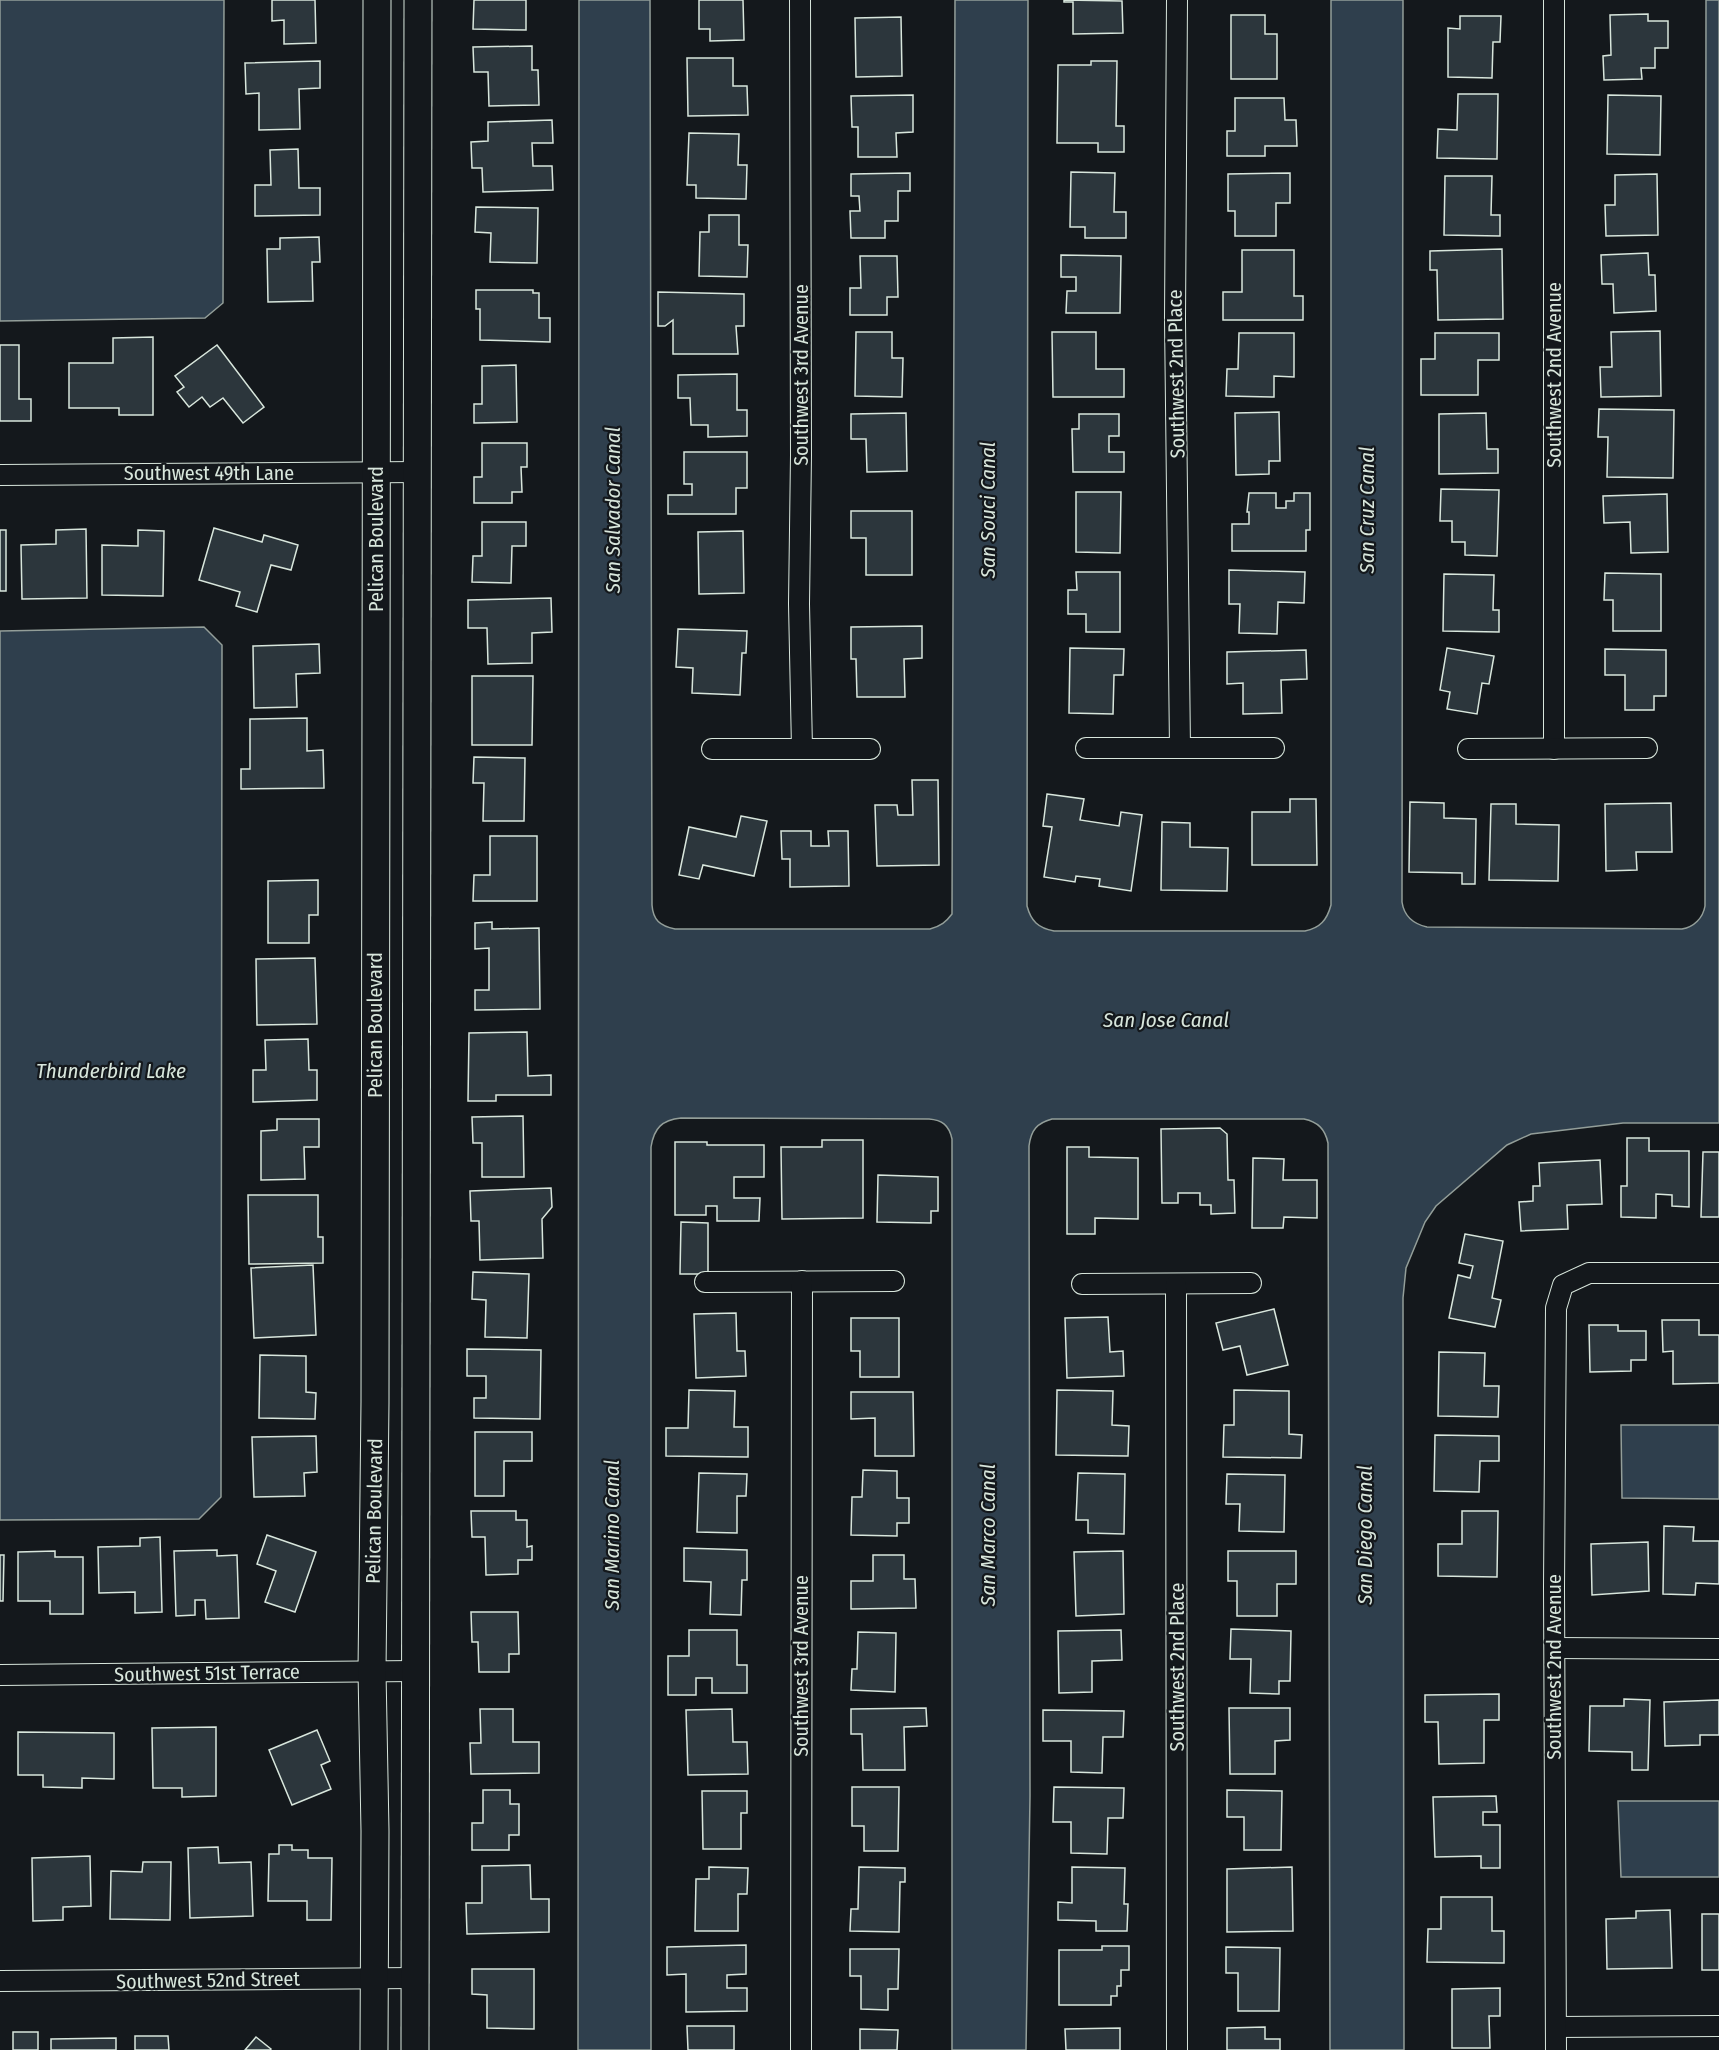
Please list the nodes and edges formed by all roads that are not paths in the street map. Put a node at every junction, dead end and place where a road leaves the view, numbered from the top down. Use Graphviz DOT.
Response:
graph roads {
  1 [pos="377,0"];
  2 [pos="418,0"];
  3 [pos="800,0"];
  4 [pos="1177,0"];
  5 [pos="1554,0"];
  6 [pos="376,472"];
  7 [pos="418,472"];
  8 [pos="0,475"];
  9 [pos="1086,748"];
  10 [pos="1180,748"];
  11 [pos="1274,748"];
  12 [pos="1647,748"];
  13 [pos="712,749"];
  14 [pos="802,749"];
  15 [pos="870,749"];
  16 [pos="1468,749"];
  17 [pos="1554,749"];
  18 [pos="417,1044"];
  19 [pos="375,1045"];
  20 [pos="1719,1273"];
  21 [pos="802,1281"];
  22 [pos="894,1281"];
  23 [pos="705,1282"];
  24 [pos="1082,1284"];
  25 [pos="1251,1284"];
  26 [pos="1176,1285"];
  27 [pos="1555,1648"];
  28 [pos="1719,1649"];
  29 [pos="372,1671"];
  30 [pos="415,1671"];
  31 [pos="0,1675"];
  32 [pos="374,1978"];
  33 [pos="415,1978"];
  34 [pos="0,1982"];
  35 [pos="1719,2026"];
  36 [pos="1556,2027"];
  37 [pos="374,2050"];
  38 [pos="415,2050"];
  39 [pos="801,2050"];
  40 [pos="1177,2050"];
  41 [pos="1556,2050"];
  1 -- 6 [label="street, Pelican Boulevard"];
  2 -- 7 [label="street, Pelican Boulevard"];
  3 -- 14 [label="street, Southwest 3rd Avenue"];
  4 -- 10 [label="street, Southwest 2nd Place"];
  5 -- 17 [label="street, Southwest 2nd Avenue"];
  6 -- 7 [label="street, Southwest 49th Lane"];
  6 -- 8 [label="street, Southwest 49th Lane"];
  6 -- 19 [label="street, Pelican Boulevard"];
  7 -- 18 [label="street, Pelican Boulevard"];
  9 -- 10 [label="street"];
  10 -- 11 [label="street"];
  12 -- 17 [label="street"];
  13 -- 14 [label="street"];
  14 -- 15 [label="street"];
  16 -- 17 [label="street"];
  18 -- 19 [label="street"];
  18 -- 30 [label="street, Pelican Boulevard"];
  19 -- 29 [label="street, Pelican Boulevard"];
  20 -- 27 [label="street, Southwest 2nd Avenue"];
  21 -- 22 [label="street"];
  21 -- 23 [label="street"];
  21 -- 39 [label="street, Southwest 3rd Avenue"];
  24 -- 26 [label="street"];
  25 -- 26 [label="street"];
  26 -- 40 [label="street, Southwest 2nd Place"];
  27 -- 28 [label="street"];
  27 -- 36 [label="street, Southwest 2nd Avenue"];
  29 -- 30 [label="street, Southwest 51st Terrace"];
  29 -- 31 [label="street, Southwest 51st Terrace"];
  29 -- 32 [label="street, Pelican Boulevard"];
  30 -- 33 [label="street, Pelican Boulevard"];
  32 -- 33 [label="street, Southwest 52nd Street"];
  32 -- 34 [label="street, Southwest 52nd Street"];
  32 -- 37 [label="street, Pelican Boulevard"];
  33 -- 38 [label="street, Pelican Boulevard"];
  35 -- 36 [label="street"];
  36 -- 41 [label="street, Southwest 2nd Avenue"];
}
